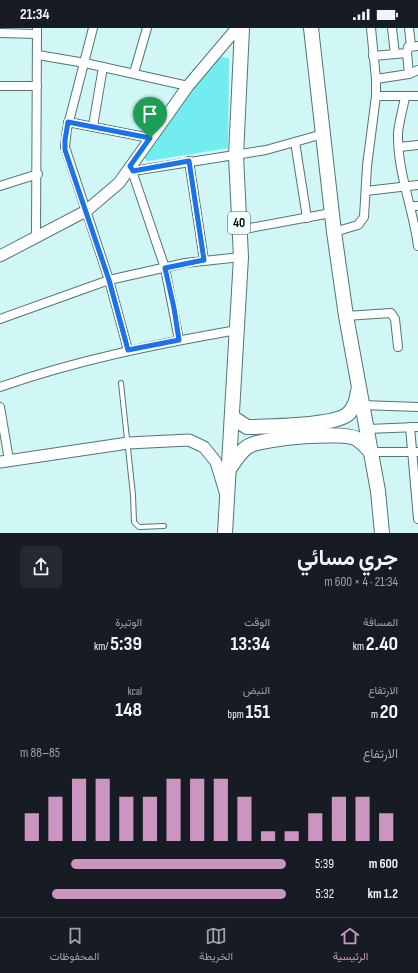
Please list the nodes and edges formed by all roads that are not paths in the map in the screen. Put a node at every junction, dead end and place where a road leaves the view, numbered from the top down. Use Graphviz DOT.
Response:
graph roads {
  1 [pos="93,28"];
  2 [pos="147,28"];
  3 [pos="237,28"];
  4 [pos="242,28"];
  5 [pos="311,28"];
  6 [pos="370,28"];
  7 [pos="392,28"];
  8 [pos="409,28"];
  9 [pos="38,31"];
  10 [pos="0,33"];
  11 [pos="412,48"];
  12 [pos="395,54"];
  13 [pos="38,55"];
  14 [pos="373,56"];
  15 [pos="85,63"];
  16 [pos="102,67"];
  17 [pos="418,70"];
  18 [pos="134,74"];
  19 [pos="409,74"];
  20 [pos="376,79"];
  21 [pos="0,86"];
  22 [pos="37,86"];
  23 [pos="188,86"];
  24 [pos="376,96"];
  25 [pos="405,96"];
  26 [pos="418,96"];
  27 [pos="68,122"];
  28 [pos="93,126"];
  29 [pos="323,134"];
  30 [pos="150,138"];
  31 [pos="295,142"];
  32 [pos="418,145"];
  33 [pos="399,147"];
  34 [pos="236,156"];
  35 [pos="189,161"];
  36 [pos="132,168"];
  37 [pos="38,174"];
  38 [pos="0,186"];
  39 [pos="405,186"];
  40 [pos="418,186"];
  41 [pos="366,191"];
  42 [pos="414,206"];
  43 [pos="86,211"];
  44 [pos="331,213"];
  45 [pos="307,218"];
  46 [pos="417,224"];
  47 [pos="239,230"];
  48 [pos="334,232"];
  49 [pos="36,236"];
  50 [pos="418,246"];
  51 [pos="0,256"];
  52 [pos="241,257"];
  53 [pos="204,260"];
  54 [pos="165,268"];
  55 [pos="109,280"];
  56 [pos="346,316"];
  57 [pos="0,319"];
  58 [pos="237,330"];
  59 [pos="179,340"];
  60 [pos="398,347"];
  61 [pos="128,350"];
  62 [pos="121,383"];
  63 [pos="359,386"];
  64 [pos="0,387"];
  65 [pos="362,405"];
  66 [pos="0,407"];
  67 [pos="418,407"];
  68 [pos="232,417"];
  69 [pos="414,427"];
  70 [pos="367,429"];
  71 [pos="128,443"];
  72 [pos="371,452"];
  73 [pos="416,452"];
  74 [pos="5,461"];
  75 [pos="228,470"];
  76 [pos="227,498"];
  77 [pos="418,519"];
  78 [pos="164,526"];
  79 [pos="225,533"];
  80 [pos="382,533"];
  1 -- 15 [label="street"];
  2 -- 18 [label="street"];
  3 -- 23 [label="street"];
  4 -- 34 [label="highway, 40"];
  5 -- 29 [label="highway"];
  6 -- 14 [label="street"];
  7 -- 12 [label="street"];
  8 -- 11 [label="street"];
  9 -- 10 [label="street"];
  9 -- 13 [label="street"];
  11 -- 12 [label="street"];
  11 -- 19 [label="street"];
  12 -- 14 [label="street"];
  13 -- 15 [label="street"];
  13 -- 22 [label="street"];
  14 -- 20 [label="street"];
  15 -- 16 [label="street"];
  15 -- 27 [label="street"];
  16 -- 18 [label="street"];
  16 -- 28 [label="street"];
  17 -- 19 [label="street"];
  18 -- 23 [label="street"];
  19 -- 20 [label="street"];
  20 -- 24 [label="street"];
  21 -- 22 [label="street"];
  22 -- 37 [label="street"];
  23 -- 30 [label="street"];
  24 -- 25 [label="street"];
  24 -- 41 [label="street"];
  25 -- 26 [label="street"];
  25 -- 33 [label="street"];
  27 -- 28 [label="street"];
  27 -- 43 [label="street"];
  28 -- 30 [label="street"];
  29 -- 31 [label="street"];
  29 -- 44 [label="highway"];
  30 -- 36 [label="street"];
  31 -- 34 [label="street"];
  31 -- 45 [label="street"];
  32 -- 33 [label="street"];
  33 -- 39 [label="street"];
  34 -- 35 [label="street"];
  34 -- 47 [label="highway, 40"];
  35 -- 36 [label="street"];
  35 -- 53 [label="street"];
  36 -- 43 [label="street"];
  36 -- 54 [label="street"];
  37 -- 38 [label="street"];
  37 -- 49 [label="street"];
  39 -- 40 [label="street"];
  39 -- 41 [label="street"];
  39 -- 42 [label="street"];
  41 -- 48 [label="street"];
  42 -- 46 [label="street"];
  43 -- 49 [label="street"];
  43 -- 55 [label="street"];
  44 -- 45 [label="street"];
  44 -- 48 [label="highway"];
  45 -- 47 [label="street"];
  46 -- 50 [label="street"];
  47 -- 52 [label="highway, 40"];
  48 -- 56 [label="highway"];
  49 -- 51 [label="street"];
  52 -- 53 [label="street"];
  52 -- 58 [label="highway, 40"];
  53 -- 54 [label="street"];
  54 -- 55 [label="street"];
  54 -- 59 [label="street"];
  55 -- 57 [label="street"];
  55 -- 61 [label="street"];
  56 -- 60 [label="street"];
  56 -- 63 [label="highway"];
  58 -- 59 [label="street"];
  58 -- 68 [label="highway, 40"];
  59 -- 61 [label="street"];
  61 -- 64 [label="street"];
  62 -- 71 [label="lane"];
  63 -- 65 [label="highway"];
  63 -- 68 [label="highway"];
  65 -- 67 [label="street"];
  65 -- 70 [label="highway"];
  66 -- 74 [label="street"];
  68 -- 75 [label="highway, 40"];
  69 -- 70 [label="street"];
  69 -- 73 [label="street"];
  70 -- 72 [label="highway"];
  71 -- 74 [label="street"];
  71 -- 76 [label="street"];
  71 -- 78 [label="lane"];
  72 -- 73 [label="street"];
  72 -- 75 [label="highway"];
  72 -- 80 [label="highway"];
  73 -- 77 [label="street"];
  75 -- 76 [label="highway, 40"];
  76 -- 79 [label="highway, 40"];
}
